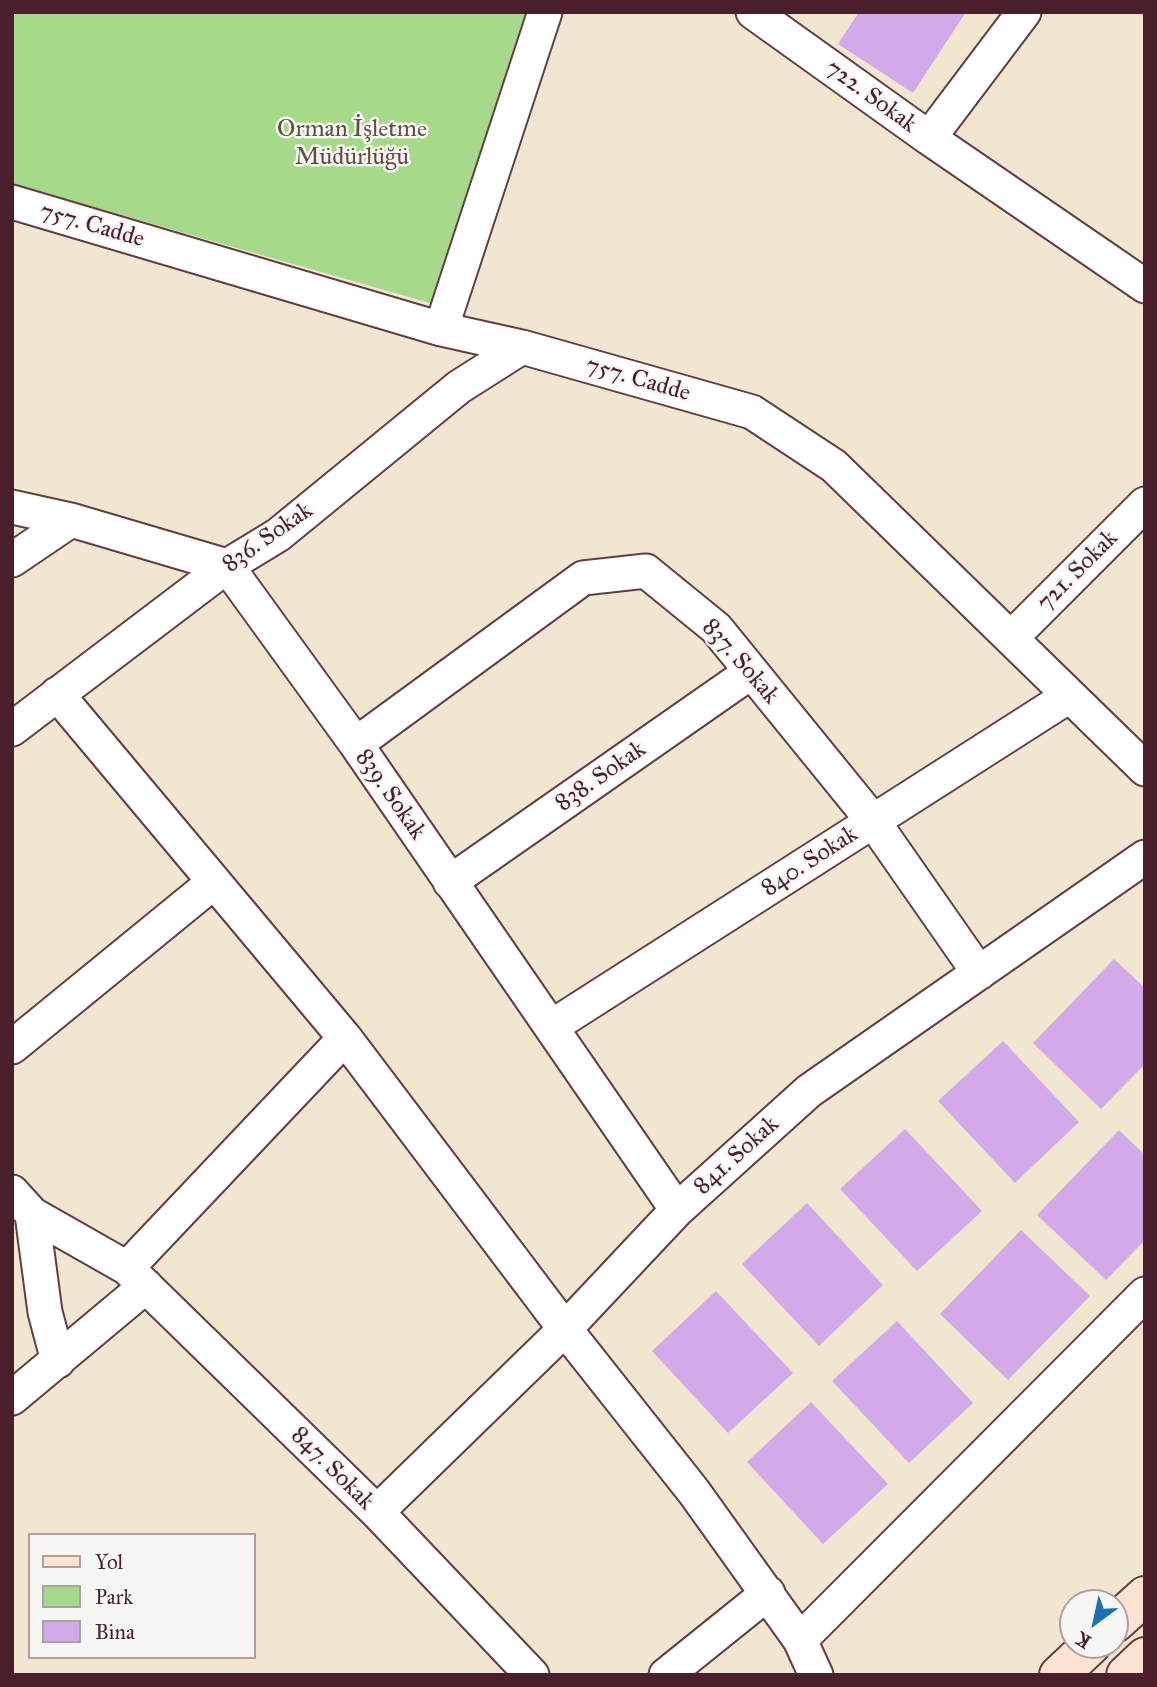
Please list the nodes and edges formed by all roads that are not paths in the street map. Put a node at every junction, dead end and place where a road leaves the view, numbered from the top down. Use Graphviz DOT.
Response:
graph roads {
  1 [pos="545,12"];
  2 [pos="753,12"];
  3 [pos="1024,12"];
  4 [pos="929,138"];
  5 [pos="12,202"];
  6 [pos="1145,286"];
  7 [pos="441,329"];
  8 [pos="522,347"];
  9 [pos="1145,504"];
  10 [pos="12,508"];
  11 [pos="71,520"];
  12 [pos="12,560"];
  13 [pos="227,566"];
  14 [pos="1012,638"];
  15 [pos="751,672"];
  16 [pos="57,694"];
  17 [pos="1069,696"];
  18 [pos="12,729"];
  19 [pos="356,744"];
  20 [pos="1145,769"];
  21 [pos="873,821"];
  22 [pos="1145,857"];
  23 [pos="214,882"];
  24 [pos="450,882"];
  25 [pos="979,972"];
  26 [pos="551,1027"];
  27 [pos="345,1038"];
  28 [pos="12,1047"];
  29 [pos="22,1203"];
  30 [pos="677,1210"];
  31 [pos="137,1277"];
  32 [pos="1145,1294"];
  33 [pos="565,1329"];
  34 [pos="58,1361"];
  35 [pos="12,1398"];
  36 [pos="377,1512"];
  37 [pos="768,1593"];
  38 [pos="1145,1596"];
  39 [pos="1129,1610"];
  40 [pos="800,1640"];
  41 [pos="1145,1657"];
  42 [pos="1076,1659"];
  43 [pos="532,1675"];
  44 [pos="666,1675"];
  45 [pos="816,1675"];
  46 [pos="1059,1675"];
  47 [pos="1126,1675"];
  1 -- 7 [label="street"];
  2 -- 4 [label="street, 722. Sokak"];
  3 -- 4 [label="street, 722. Sokak"];
  4 -- 6 [label="street"];
  5 -- 7 [label="street, 757. Cadde"];
  7 -- 8 [label="street, 757. Cadde"];
  8 -- 13 [label="street, 836. Sokak"];
  8 -- 14 [label="street, 757. Cadde"];
  9 -- 14 [label="street, 721. Sokak"];
  10 -- 11 [label="street"];
  11 -- 12 [label="street"];
  11 -- 13 [label="street"];
  13 -- 16 [label="street, 836. Sokak"];
  13 -- 19 [label="street, 839. Sokak"];
  14 -- 17 [label="street, 757. Cadde"];
  15 -- 19 [label="street, 837. Sokak"];
  15 -- 21 [label="street, 837. Sokak"];
  15 -- 24 [label="street, 838. Sokak"];
  16 -- 18 [label="street, 836. Sokak"];
  16 -- 23 [label="street"];
  17 -- 20 [label="street, 757. Cadde"];
  17 -- 21 [label="street, 840. Sokak"];
  19 -- 24 [label="street, 839. Sokak"];
  21 -- 25 [label="street, 837. Sokak"];
  21 -- 26 [label="street, 840. Sokak"];
  22 -- 25 [label="street, 841. Sokak"];
  23 -- 27 [label="street"];
  23 -- 28 [label="street"];
  24 -- 26 [label="street, 839. Sokak"];
  25 -- 30 [label="street, 841. Sokak"];
  26 -- 30 [label="street, 839. Sokak"];
  27 -- 31 [label="street"];
  27 -- 33 [label="street"];
  29 -- 31 [label="street, 847. Sokak"];
  29 -- 34 [label="street"];
  30 -- 33 [label="street, 841. Sokak"];
  31 -- 34 [label="street"];
  31 -- 36 [label="street, 847. Sokak"];
  32 -- 40 [label="street"];
  33 -- 36 [label="street, 841. Sokak"];
  33 -- 37 [label="street"];
  34 -- 35 [label="street"];
  36 -- 43 [label="street, 847. Sokak"];
  37 -- 40 [label="street"];
  37 -- 44 [label="street"];
  38 -- 39 [label="main road"];
  40 -- 45 [label="street"];
  41 -- 47 [label="main road"];
  42 -- 46 [label="main road"];
}
